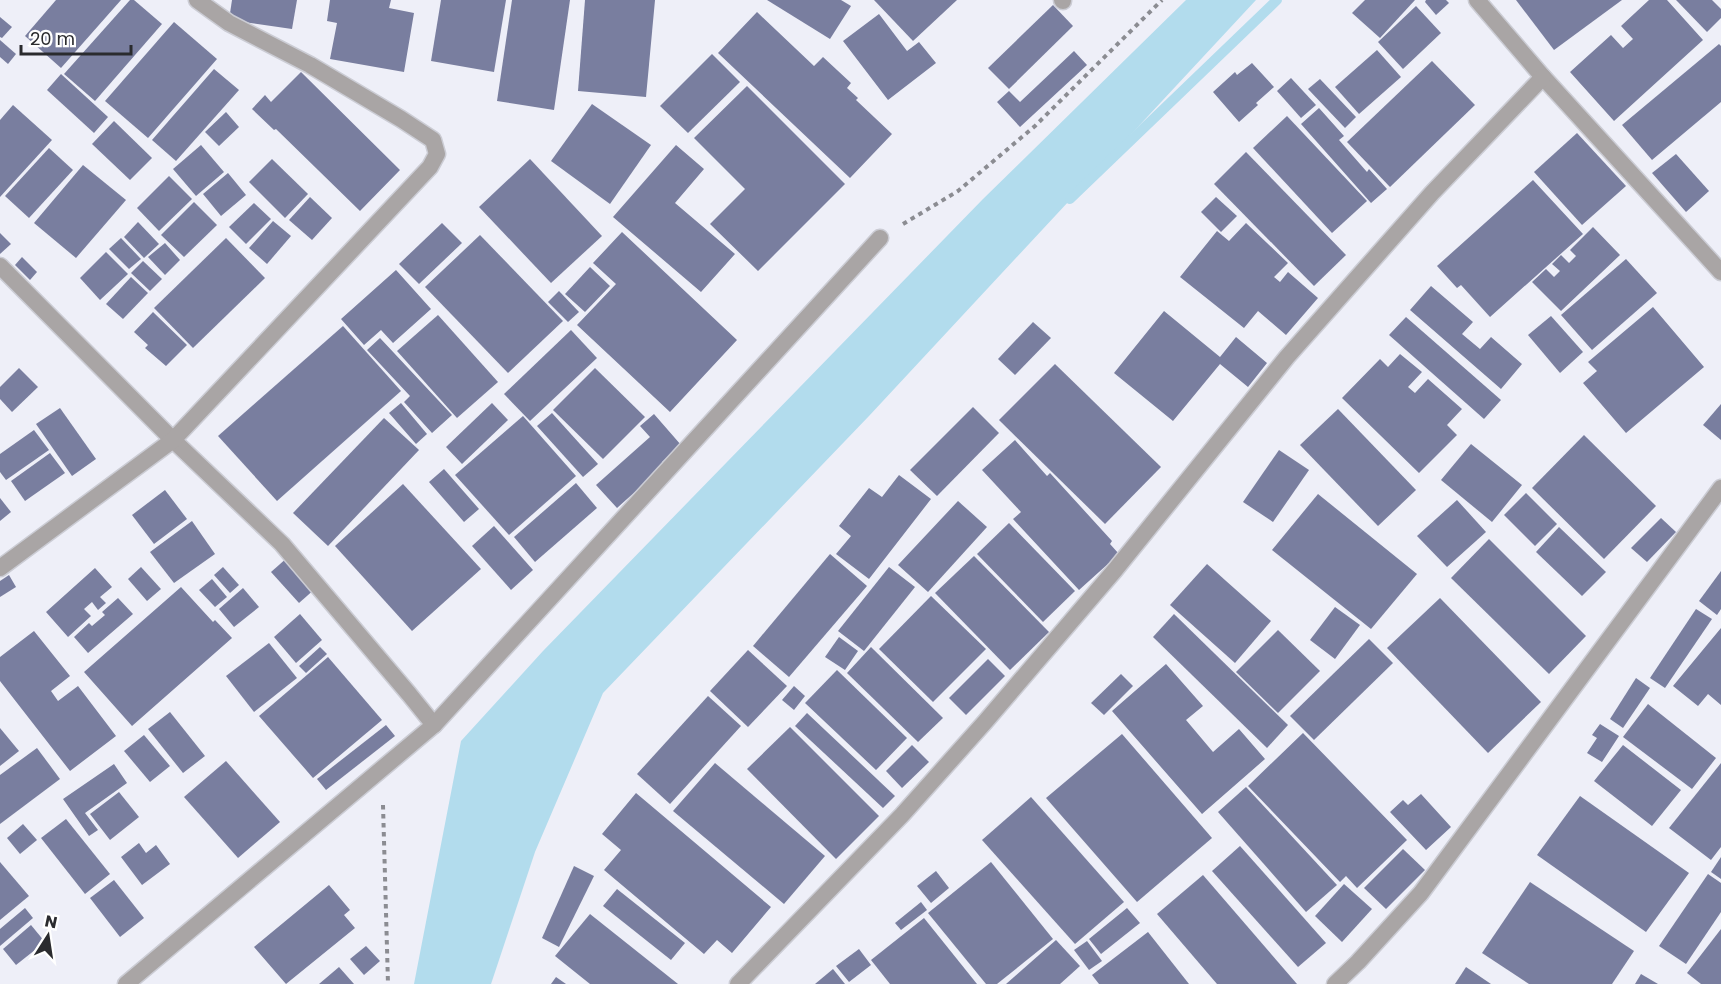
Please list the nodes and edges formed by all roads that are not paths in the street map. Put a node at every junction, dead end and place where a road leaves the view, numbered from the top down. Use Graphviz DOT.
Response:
graph roads {
  1 [pos="197,0"];
  2 [pos="1477,0"];
  3 [pos="1543,77"];
  4 [pos="880,238"];
  5 [pos="0,266"];
  6 [pos="1721,272"];
  7 [pos="173,440"];
  8 [pos="1721,488"];
  9 [pos="0,568"];
  10 [pos="434,726"];
  11 [pos="126,984"];
  12 [pos="738,984"];
  13 [pos="1335,984"];
  1 -- 7 [label="street"];
  2 -- 3 [label="street"];
  3 -- 6 [label="street"];
  3 -- 12 [label="street"];
  4 -- 10 [label="street"];
  5 -- 7 [label="street"];
  7 -- 9 [label="street"];
  7 -- 10 [label="street"];
  8 -- 13 [label="street"];
  10 -- 11 [label="street"];
}
